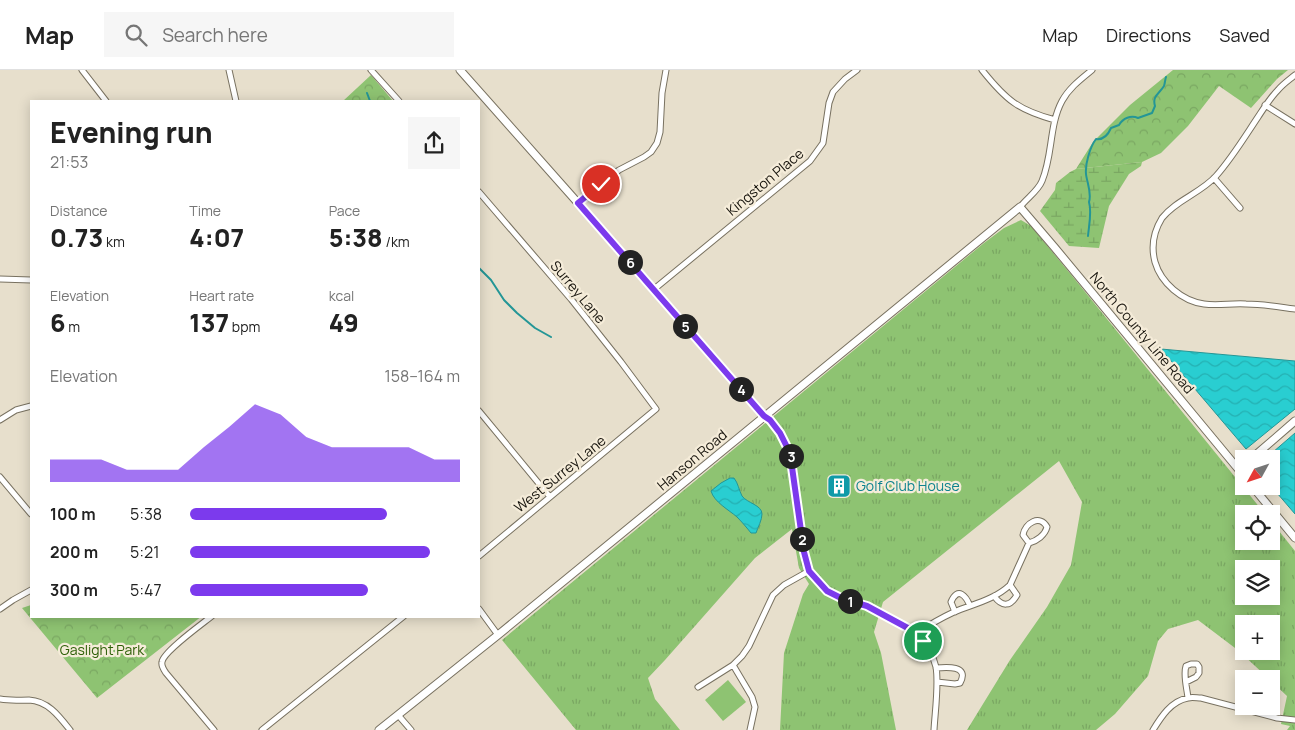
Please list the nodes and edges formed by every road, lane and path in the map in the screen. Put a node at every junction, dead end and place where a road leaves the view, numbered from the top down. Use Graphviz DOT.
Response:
graph roads {
  1 [pos="82,70"];
  2 [pos="229,70"];
  3 [pos="371,70"];
  4 [pos="460,70"];
  5 [pos="666,70"];
  6 [pos="857,70"];
  7 [pos="982,70"];
  8 [pos="1092,70"];
  9 [pos="1295,75"];
  10 [pos="105,100"];
  11 [pos="236,100"];
  12 [pos="398,100"];
  13 [pos="1266,106"];
  14 [pos="1055,120"];
  15 [pos="1295,124"];
  16 [pos="1214,178"];
  17 [pos="480,193"];
  18 [pos="578,203"];
  19 [pos="1020,207"];
  20 [pos="1240,208"];
  21 [pos="0,279"];
  22 [pos="30,280"];
  23 [pos="653,290"];
  24 [pos="1295,309"];
  25 [pos="30,406"];
  26 [pos="656,409"];
  27 [pos="480,412"];
  28 [pos="764,416"];
  29 [pos="0,420"];
  30 [pos="1295,421"];
  31 [pos="1261,450"];
  32 [pos="1235,460"];
  33 [pos="0,477"];
  34 [pos="1259,495"];
  35 [pos="550,496"];
  36 [pos="30,513"];
  37 [pos="1295,538"];
  38 [pos="1029,544"];
  39 [pos="480,555"];
  40 [pos="809,571"];
  41 [pos="1010,585"];
  42 [pos="30,591"];
  43 [pos="994,596"];
  44 [pos="970,606"];
  45 [pos="0,609"];
  46 [pos="480,610"];
  47 [pos="955,612"];
  48 [pos="210,618"];
  49 [pos="402,618"];
  50 [pos="917,633"];
  51 [pos="498,635"];
  52 [pos="733,666"];
  53 [pos="936,668"];
  54 [pos="936,682"];
  55 [pos="1186,682"];
  56 [pos="698,687"];
  57 [pos="1188,698"];
  58 [pos="0,699"];
  59 [pos="398,715"];
  60 [pos="1295,720"];
  61 [pos="70,730"];
  62 [pos="214,730"];
  63 [pos="262,730"];
  64 [pos="378,730"];
  65 [pos="411,730"];
  66 [pos="750,730"];
  67 [pos="934,730"];
  68 [pos="1153,730"];
  1 -- 10 [label="street"];
  2 -- 11 [label="street"];
  3 -- 12 [label="street"];
  4 -- 18 [label="street"];
  5 -- 18 [label="street"];
  6 -- 23 [label="street, Kingston Place"];
  7 -- 14 [label="street"];
  8 -- 14 [label="street"];
  9 -- 13 [label="street"];
  13 -- 15 [label="street"];
  13 -- 16 [label="street"];
  14 -- 19 [label="street"];
  16 -- 20 [label="street"];
  16 -- 24 [label="street"];
  17 -- 26 [label="street, Surrey Lane"];
  18 -- 23 [label="street"];
  19 -- 28 [label="street, Hanson Road"];
  19 -- 32 [label="street, North County Line Road"];
  21 -- 22 [label="street"];
  23 -- 28 [label="street"];
  25 -- 29 [label="street"];
  26 -- 35 [label="street, West Surrey Lane"];
  27 -- 35 [label="street"];
  28 -- 40 [label="street"];
  28 -- 51 [label="street, Hanson Road"];
  30 -- 31 [label="street"];
  33 -- 36 [label="street"];
  34 -- 37 [label="street"];
  35 -- 39 [label="street, West Surrey Lane"];
  38 -- 38 [label="street"];
  38 -- 41 [label="street"];
  40 -- 50 [label="street"];
  40 -- 52 [label="street"];
  41 -- 43 [label="street"];
  41 -- 43 [label="street"];
  42 -- 45 [label="street"];
  43 -- 44 [label="street"];
  44 -- 47 [label="street"];
  44 -- 47 [label="street"];
  46 -- 51 [label="street"];
  47 -- 50 [label="street"];
  48 -- 62 [label="street"];
  49 -- 63 [label="street"];
  50 -- 53 [label="street"];
  51 -- 59 [label="street, Hanson Road"];
  52 -- 56 [label="street"];
  52 -- 66 [label="street"];
  53 -- 54 [label="street"];
  53 -- 54 [label="street"];
  54 -- 67 [label="street"];
  55 -- 57 [label="street"];
  57 -- 60 [label="street"];
  57 -- 68 [label="street"];
  58 -- 61 [label="street"];
  59 -- 64 [label="street, Hanson Road"];
  59 -- 65 [label="street"];
}
